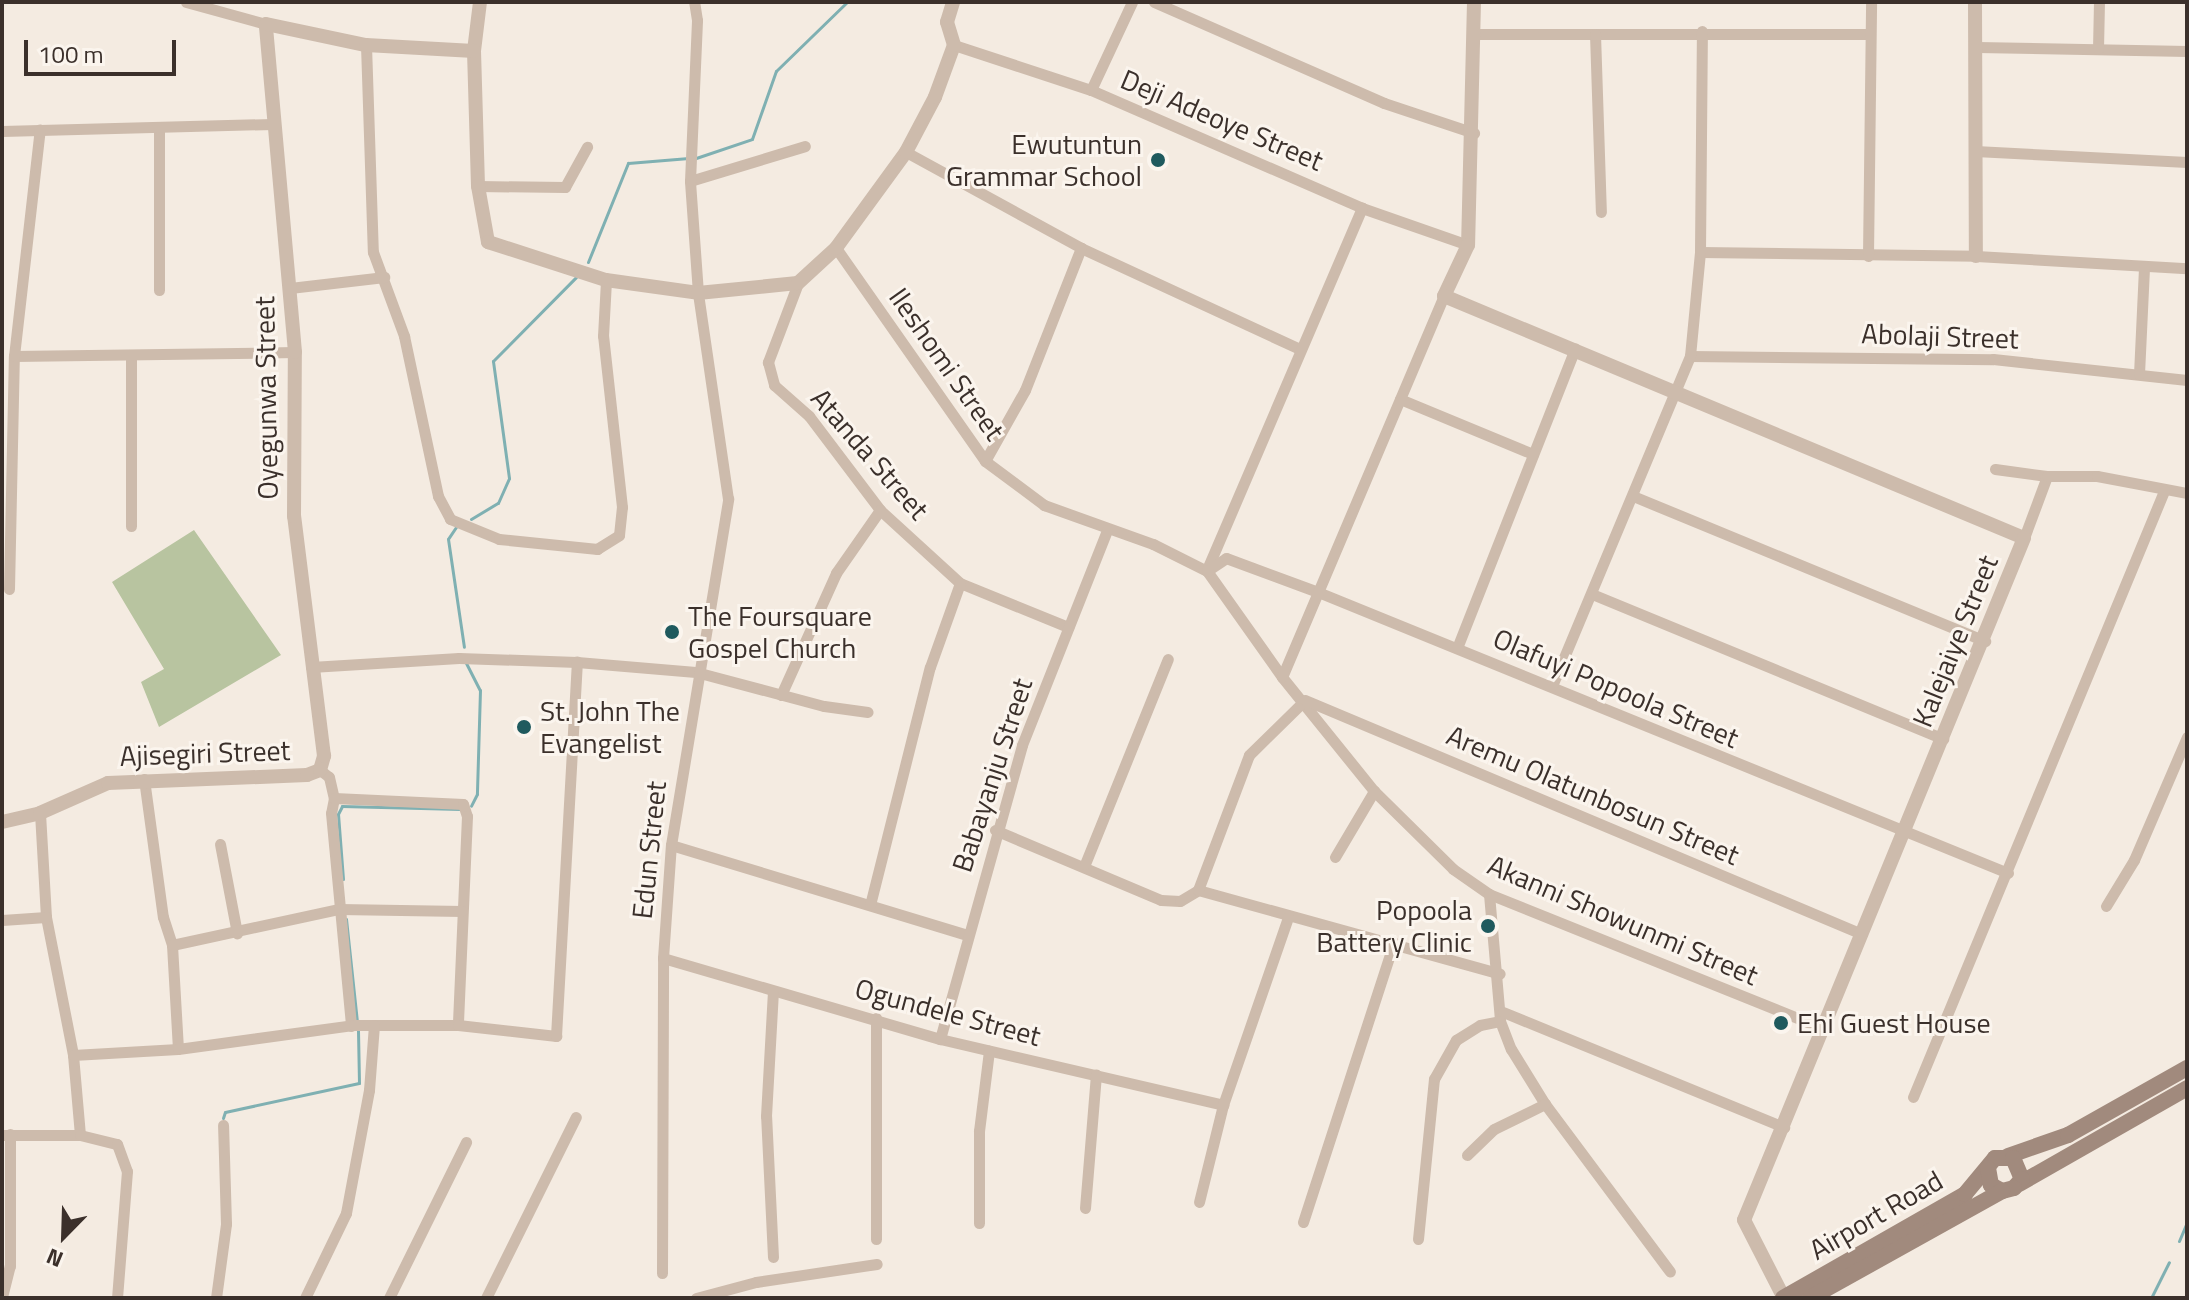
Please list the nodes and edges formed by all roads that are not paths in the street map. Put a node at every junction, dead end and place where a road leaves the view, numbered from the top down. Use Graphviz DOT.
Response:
graph roads {
  1 [pos="186,2"];
  2 [pos="480,2"];
  3 [pos="694,2"];
  4 [pos="953,2"];
  5 [pos="1132,2"];
  6 [pos="1154,2"];
  7 [pos="1474,2"];
  8 [pos="1871,2"];
  9 [pos="1975,2"];
  10 [pos="2099,2"];
  11 [pos="266,24"];
  12 [pos="1702,31"];
  13 [pos="1473,34"];
  14 [pos="1595,34"];
  15 [pos="1870,34"];
  16 [pos="366,45"];
  17 [pos="954,45"];
  18 [pos="1977,47"];
  19 [pos="2098,49"];
  20 [pos="474,51"];
  21 [pos="2187,51"];
  22 [pos="1091,90"];
  23 [pos="273,124"];
  24 [pos="159,128"];
  25 [pos="40,129"];
  26 [pos="2,131"];
  27 [pos="1474,133"];
  28 [pos="805,146"];
  29 [pos="587,147"];
  30 [pos="1975,151"];
  31 [pos="906,152"];
  32 [pos="2187,162"];
  33 [pos="690,181"];
  34 [pos="478,186"];
  35 [pos="1362,208"];
  36 [pos="1601,212"];
  37 [pos="1468,245"];
  38 [pos="836,248"];
  39 [pos="1081,248"];
  40 [pos="1700,252"];
  41 [pos="1868,256"];
  42 [pos="1976,256"];
  43 [pos="2144,266"];
  44 [pos="2187,268"];
  45 [pos="384,277"];
  46 [pos="606,280"];
  47 [pos="798,283"];
  48 [pos="290,288"];
  49 [pos="159,290"];
  50 [pos="698,293"];
  51 [pos="1444,296"];
  52 [pos="1575,348"];
  53 [pos="1300,349"];
  54 [pos="295,352"];
  55 [pos="131,355"];
  56 [pos="14,356"];
  57 [pos="1690,356"];
  58 [pos="2139,374"];
  59 [pos="2187,380"];
  60 [pos="1676,393"];
  61 [pos="1400,399"];
  62 [pos="1533,454"];
  63 [pos="985,461"];
  64 [pos="1995,469"];
  65 [pos="7,471"];
  66 [pos="2047,476"];
  67 [pos="2164,491"];
  68 [pos="2187,493"];
  69 [pos="1633,496"];
  70 [pos="880,510"];
  71 [pos="131,526"];
  72 [pos="1107,530"];
  73 [pos="2024,538"];
  74 [pos="1207,571"];
  75 [pos="960,583"];
  76 [pos="9,589"];
  77 [pos="1318,592"];
  78 [pos="1592,594"];
  79 [pos="1068,627"];
  80 [pos="1985,641"];
  81 [pos="1457,648"];
  82 [pos="1168,659"];
  83 [pos="577,662"];
  84 [pos="311,667"];
  85 [pos="696,672"];
  86 [pos="1282,677"];
  87 [pos="1552,686"];
  88 [pos="781,695"];
  89 [pos="1305,700"];
  90 [pos="868,712"];
  91 [pos="2187,737"];
  92 [pos="1943,739"];
  93 [pos="320,770"];
  94 [pos="144,779"];
  95 [pos="1374,791"];
  96 [pos="334,798"];
  97 [pos="40,813"];
  98 [pos="2,822"];
  99 [pos="995,830"];
  100 [pos="1905,832"];
  101 [pos="220,844"];
  102 [pos="671,845"];
  103 [pos="1335,857"];
  104 [pos="1085,864"];
  105 [pos="2008,873"];
  106 [pos="1198,890"];
  107 [pos="1489,894"];
  108 [pos="870,905"];
  109 [pos="2106,906"];
  110 [pos="339,909"];
  111 [pos="462,911"];
  112 [pos="46,917"];
  113 [pos="1288,917"];
  114 [pos="2,920"];
  115 [pos="237,933"];
  116 [pos="1862,934"];
  117 [pos="968,935"];
  118 [pos="1394,942"];
  119 [pos="172,945"];
  120 [pos="663,958"];
  121 [pos="1500,974"];
  122 [pos="773,991"];
  123 [pos="1502,1016"];
  124 [pos="876,1018"];
  125 [pos="360,1025"];
  126 [pos="458,1025"];
  127 [pos="1825,1029"];
  128 [pos="940,1039"];
  129 [pos="178,1049"];
  130 [pos="989,1051"];
  131 [pos="73,1055"];
  132 [pos="2187,1068"];
  133 [pos="1096,1074"];
  134 [pos="2187,1088"];
  135 [pos="1913,1097"];
  136 [pos="1545,1104"];
  137 [pos="1223,1105"];
  138 [pos="576,1117"];
  139 [pos="223,1125"];
  140 [pos="1784,1127"];
  141 [pos="6,1134"];
  142 [pos="80,1135"];
  143 [pos="466,1142"];
  144 [pos="1467,1155"];
  145 [pos="2008,1156"];
  146 [pos="1988,1168"];
  147 [pos="2019,1184"];
  148 [pos="2002,1191"];
  149 [pos="1199,1202"];
  150 [pos="1085,1208"];
  151 [pos="1303,1222"];
  152 [pos="979,1223"];
  153 [pos="876,1239"];
  154 [pos="1418,1239"];
  155 [pos="773,1257"];
  156 [pos="877,1264"];
  157 [pos="1670,1272"];
  158 [pos="662,1273"];
  159 [pos="2,1297"];
  160 [pos="117,1298"];
  161 [pos="216,1298"];
  162 [pos="305,1298"];
  163 [pos="389,1298"];
  164 [pos="486,1298"];
  165 [pos="696,1298"];
  166 [pos="1784,1298"];
  167 [pos="1810,1298"];
  1 -- 11 [label="street"];
  2 -- 20 [label="street"];
  3 -- 33 [label="street, Edun Street"];
  4 -- 17 [label="street"];
  5 -- 22 [label="street"];
  6 -- 27 [label="street"];
  7 -- 13 [label="street"];
  8 -- 15 [label="street"];
  9 -- 18 [label="street"];
  10 -- 19 [label="street"];
  11 -- 16 [label="street"];
  11 -- 23 [label="street, Oyegunwa Street"];
  12 -- 14 [label="street"];
  12 -- 15 [label="street"];
  12 -- 40 [label="street"];
  13 -- 14 [label="street"];
  13 -- 27 [label="street"];
  14 -- 36 [label="street"];
  15 -- 41 [label="street"];
  16 -- 20 [label="street"];
  16 -- 45 [label="street"];
  17 -- 22 [label="street, Deji Adeoye Street"];
  17 -- 31 [label="street"];
  18 -- 19 [label="street"];
  18 -- 30 [label="street"];
  19 -- 21 [label="street"];
  20 -- 34 [label="street"];
  22 -- 35 [label="street, Deji Adeoye Street"];
  23 -- 24 [label="street"];
  23 -- 48 [label="street, Oyegunwa Street"];
  24 -- 25 [label="street"];
  24 -- 49 [label="street"];
  25 -- 26 [label="street"];
  25 -- 56 [label="street"];
  27 -- 37 [label="street"];
  28 -- 33 [label="street"];
  29 -- 34 [label="street"];
  30 -- 32 [label="street"];
  30 -- 42 [label="street"];
  31 -- 38 [label="street"];
  31 -- 39 [label="street"];
  33 -- 50 [label="street, Edun Street"];
  34 -- 46 [label="street"];
  35 -- 37 [label="street, Deji Adeoye Street"];
  35 -- 53 [label="street"];
  37 -- 51 [label="street"];
  38 -- 47 [label="street"];
  38 -- 63 [label="street, Ileshomi Street"];
  39 -- 53 [label="street"];
  39 -- 63 [label="street"];
  40 -- 41 [label="street"];
  40 -- 57 [label="street"];
  41 -- 42 [label="street"];
  42 -- 43 [label="street"];
  43 -- 44 [label="street"];
  43 -- 58 [label="street"];
  45 -- 46 [label="street"];
  45 -- 48 [label="street"];
  46 -- 50 [label="street"];
  47 -- 50 [label="street"];
  47 -- 70 [label="street, Atanda Street"];
  48 -- 54 [label="street, Oyegunwa Street"];
  50 -- 85 [label="street, Edun Street"];
  51 -- 52 [label="street, Kalejaiye Street"];
  51 -- 61 [label="street"];
  52 -- 60 [label="street, Kalejaiye Street"];
  52 -- 62 [label="street"];
  53 -- 74 [label="street"];
  54 -- 55 [label="street"];
  54 -- 84 [label="street, Oyegunwa Street"];
  55 -- 56 [label="street"];
  55 -- 71 [label="street"];
  56 -- 65 [label="street"];
  57 -- 58 [label="street, Abolaji Street"];
  57 -- 60 [label="street"];
  58 -- 59 [label="street, Abolaji Street"];
  60 -- 69 [label="street"];
  60 -- 73 [label="street, Kalejaiye Street"];
  61 -- 62 [label="street"];
  61 -- 77 [label="street"];
  62 -- 81 [label="street"];
  63 -- 72 [label="street, Ileshomi Street"];
  64 -- 66 [label="street"];
  65 -- 76 [label="street"];
  66 -- 67 [label="street"];
  66 -- 73 [label="street"];
  67 -- 68 [label="street"];
  67 -- 105 [label="street"];
  69 -- 78 [label="street"];
  69 -- 80 [label="street"];
  70 -- 75 [label="street, Atanda Street"];
  70 -- 88 [label="street"];
  72 -- 74 [label="street, Ileshomi Street"];
  72 -- 79 [label="street, Babayanju Street"];
  73 -- 80 [label="street, Kalejaiye Street"];
  74 -- 77 [label="street, Olafuyi Popoola Street"];
  74 -- 86 [label="street, Akanni Showunmi Street"];
  75 -- 79 [label="street, Atanda Street"];
  75 -- 108 [label="street"];
  77 -- 81 [label="street, Olafuyi Popoola Street"];
  77 -- 86 [label="street"];
  78 -- 87 [label="street"];
  78 -- 92 [label="street"];
  79 -- 99 [label="street, Babayanju Street"];
  80 -- 92 [label="street, Kalejaiye Street"];
  81 -- 87 [label="street, Olafuyi Popoola Street"];
  82 -- 104 [label="street"];
  83 -- 84 [label="street"];
  83 -- 85 [label="street"];
  83 -- 126 [label="street"];
  84 -- 93 [label="street, Oyegunwa Street"];
  85 -- 88 [label="street"];
  85 -- 102 [label="street, Edun Street"];
  86 -- 89 [label="street, Akanni Showunmi Street"];
  87 -- 100 [label="street, Olafuyi Popoola Street"];
  88 -- 90 [label="street"];
  89 -- 95 [label="street, Akanni Showunmi Street"];
  89 -- 106 [label="street"];
  89 -- 116 [label="street, Aremu Olatunbosun Street"];
  91 -- 109 [label="street"];
  92 -- 100 [label="street, Kalejaiye Street"];
  93 -- 94 [label="street, Ajisegiri Street"];
  93 -- 96 [label="street"];
  94 -- 97 [label="street, Ajisegiri Street"];
  94 -- 119 [label="street"];
  95 -- 103 [label="street"];
  95 -- 107 [label="street, Akanni Showunmi Street"];
  96 -- 110 [label="street"];
  96 -- 111 [label="street"];
  97 -- 98 [label="street, Ajisegiri Street"];
  97 -- 112 [label="street"];
  99 -- 104 [label="street"];
  99 -- 117 [label="street, Babayanju Street"];
  100 -- 105 [label="street, Olafuyi Popoola Street"];
  100 -- 116 [label="street, Kalejaiye Street"];
  101 -- 115 [label="street"];
  102 -- 108 [label="street"];
  102 -- 120 [label="street, Edun Street"];
  104 -- 106 [label="street"];
  105 -- 135 [label="street"];
  106 -- 113 [label="street"];
  107 -- 121 [label="street"];
  107 -- 127 [label="street, Akanni Showunmi Street"];
  108 -- 117 [label="street"];
  110 -- 111 [label="street"];
  110 -- 115 [label="street"];
  110 -- 125 [label="street"];
  111 -- 126 [label="street"];
  112 -- 114 [label="street"];
  112 -- 131 [label="street"];
  113 -- 118 [label="street"];
  113 -- 137 [label="street"];
  115 -- 119 [label="street"];
  116 -- 127 [label="street, Kalejaiye Street"];
  117 -- 128 [label="street, Babayanju Street"];
  118 -- 121 [label="street"];
  118 -- 151 [label="street"];
  119 -- 129 [label="street"];
  120 -- 122 [label="street, Ogundele Street"];
  120 -- 158 [label="street, Edun Street"];
  121 -- 123 [label="street"];
  122 -- 124 [label="street, Ogundele Street"];
  122 -- 155 [label="street"];
  123 -- 136 [label="street"];
  123 -- 140 [label="street"];
  123 -- 154 [label="street"];
  124 -- 128 [label="street, Ogundele Street"];
  124 -- 153 [label="street"];
  125 -- 126 [label="street"];
  125 -- 129 [label="street"];
  125 -- 162 [label="street"];
  127 -- 140 [label="street, Kalejaiye Street"];
  128 -- 130 [label="street, Ogundele Street"];
  129 -- 131 [label="street"];
  130 -- 133 [label="street, Ogundele Street"];
  130 -- 152 [label="street"];
  131 -- 142 [label="street"];
  132 -- 145 [label="main road"];
  133 -- 137 [label="street, Ogundele Street"];
  133 -- 150 [label="street"];
  134 -- 147 [label="main road"];
  136 -- 144 [label="street"];
  136 -- 157 [label="street"];
  137 -- 149 [label="street"];
  138 -- 164 [label="street"];
  139 -- 161 [label="street"];
  140 -- 166 [label="street, Kalejaiye Street"];
  141 -- 142 [label="street"];
  141 -- 159 [label="street"];
  142 -- 160 [label="street"];
  143 -- 163 [label="street"];
  145 -- 146 [label="main road"];
  145 -- 147 [label="main road"];
  146 -- 148 [label="main road"];
  146 -- 166 [label="main road, Airport Road"];
  147 -- 148 [label="main road"];
  148 -- 167 [label="main road, Airport Road"];
  156 -- 165 [label="street"];
}
